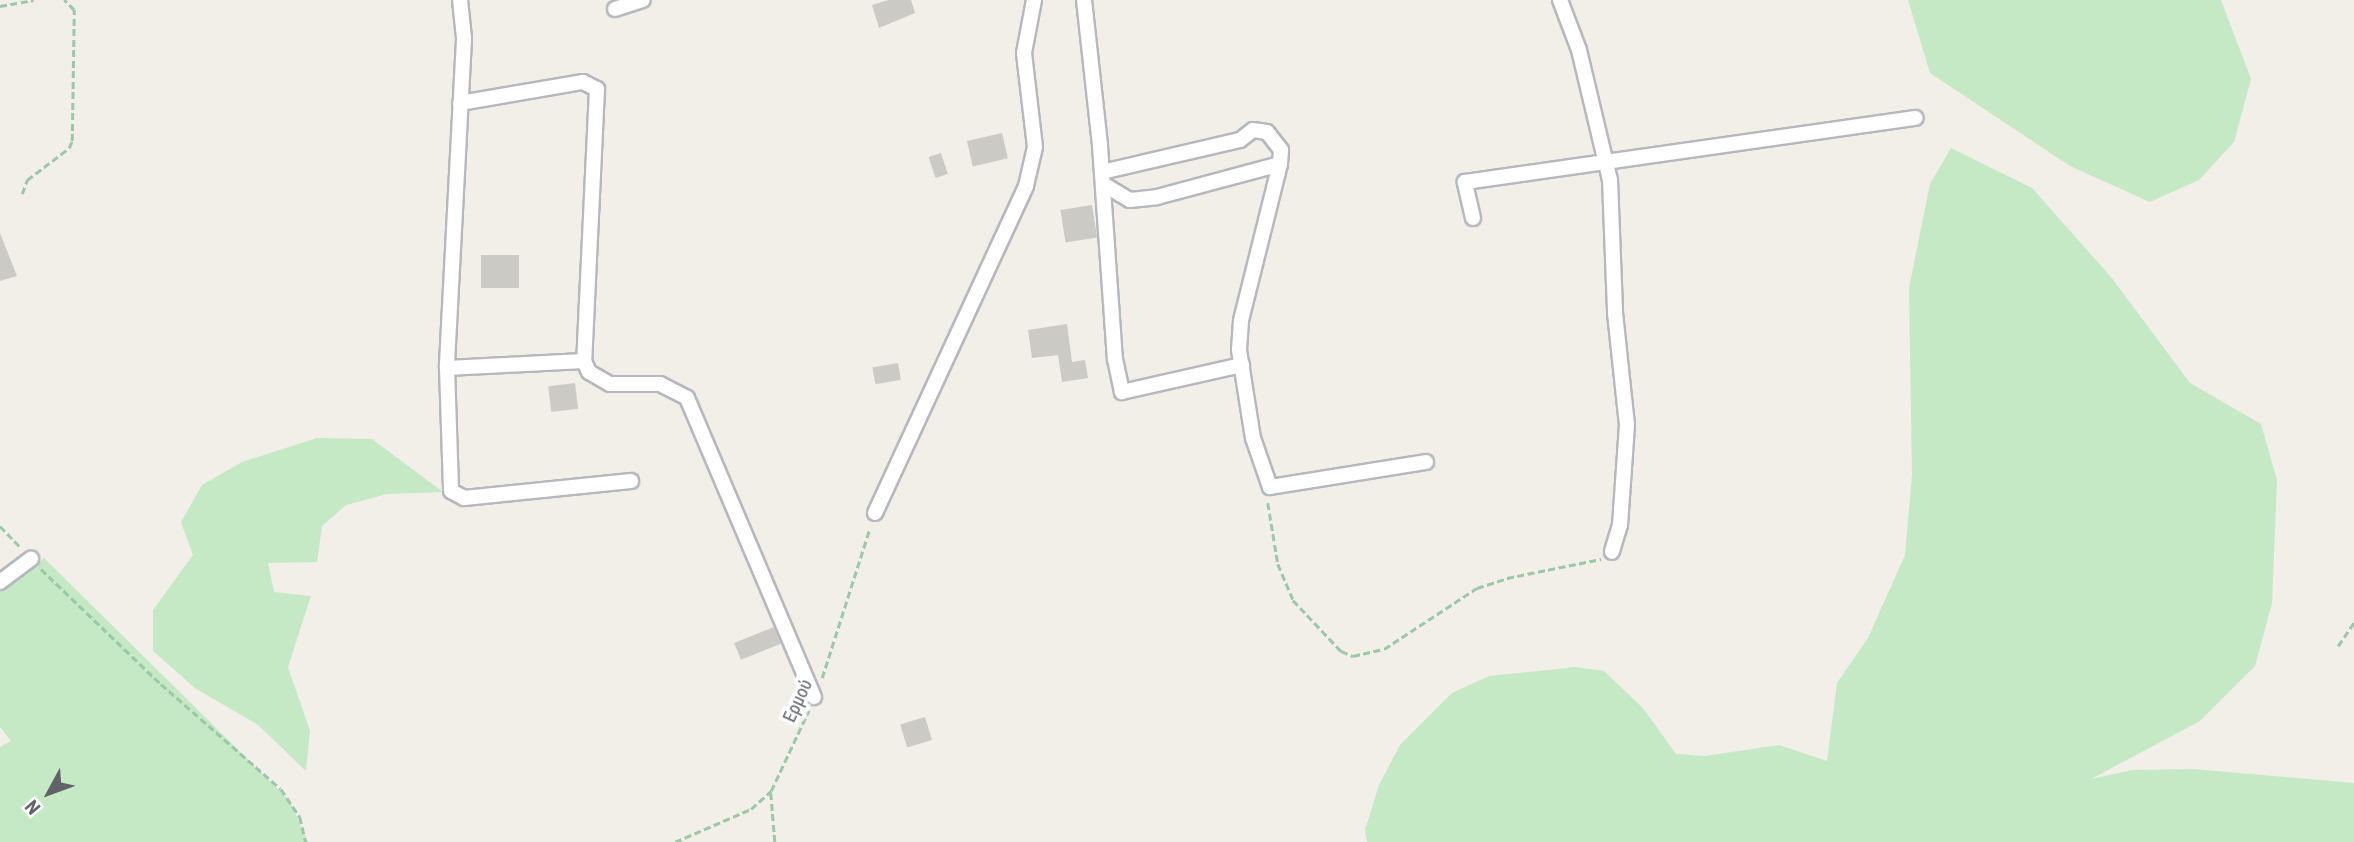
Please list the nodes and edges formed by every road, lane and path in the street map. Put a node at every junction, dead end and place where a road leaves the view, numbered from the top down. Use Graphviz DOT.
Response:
graph roads {
  1 [pos="33,0"];
  2 [pos="64,0"];
  3 [pos="460,0"];
  4 [pos="643,0"];
  5 [pos="1034,0"];
  6 [pos="1084,0"];
  7 [pos="1560,0"];
  8 [pos="0,6"];
  9 [pos="615,9"];
  10 [pos="460,103"];
  11 [pos="1915,118"];
  12 [pos="1606,162"];
  13 [pos="1280,164"];
  14 [pos="1102,178"];
  15 [pos="22,194"];
  16 [pos="1472,218"];
  17 [pos="584,361"];
  18 [pos="1242,365"];
  19 [pos="447,368"];
  20 [pos="1426,462"];
  21 [pos="631,481"];
  22 [pos="1270,486"];
  23 [pos="874,513"];
  24 [pos="0,526"];
  25 [pos="1612,552"];
  26 [pos="31,559"];
  27 [pos="0,582"];
  28 [pos="2354,622"];
  29 [pos="2338,646"];
  30 [pos="814,697"];
  31 [pos="771,791"];
  32 [pos="306,842"];
  33 [pos="674,842"];
  34 [pos="775,842"];
  1 -- 8 [label="path"];
  2 -- 15 [label="path"];
  3 -- 10 [label="street"];
  4 -- 9 [label="street"];
  5 -- 23 [label="street"];
  6 -- 14 [label="street"];
  7 -- 12 [label="street"];
  10 -- 17 [label="street"];
  10 -- 19 [label="street"];
  11 -- 12 [label="street"];
  12 -- 16 [label="street"];
  12 -- 25 [label="street"];
  13 -- 14 [label="street"];
  13 -- 14 [label="street"];
  13 -- 18 [label="street"];
  14 -- 18 [label="street"];
  17 -- 19 [label="street"];
  17 -- 30 [label="street"];
  18 -- 22 [label="street"];
  19 -- 21 [label="street"];
  20 -- 22 [label="street"];
  22 -- 25 [label="path"];
  23 -- 30 [label="path, Ερμού"];
  24 -- 26 [label="path"];
  26 -- 27 [label="street"];
  26 -- 32 [label="path"];
  28 -- 29 [label="path"];
  30 -- 31 [label="path, Ερμού"];
  31 -- 33 [label="path, Ερμού"];
  31 -- 34 [label="path"];
}
